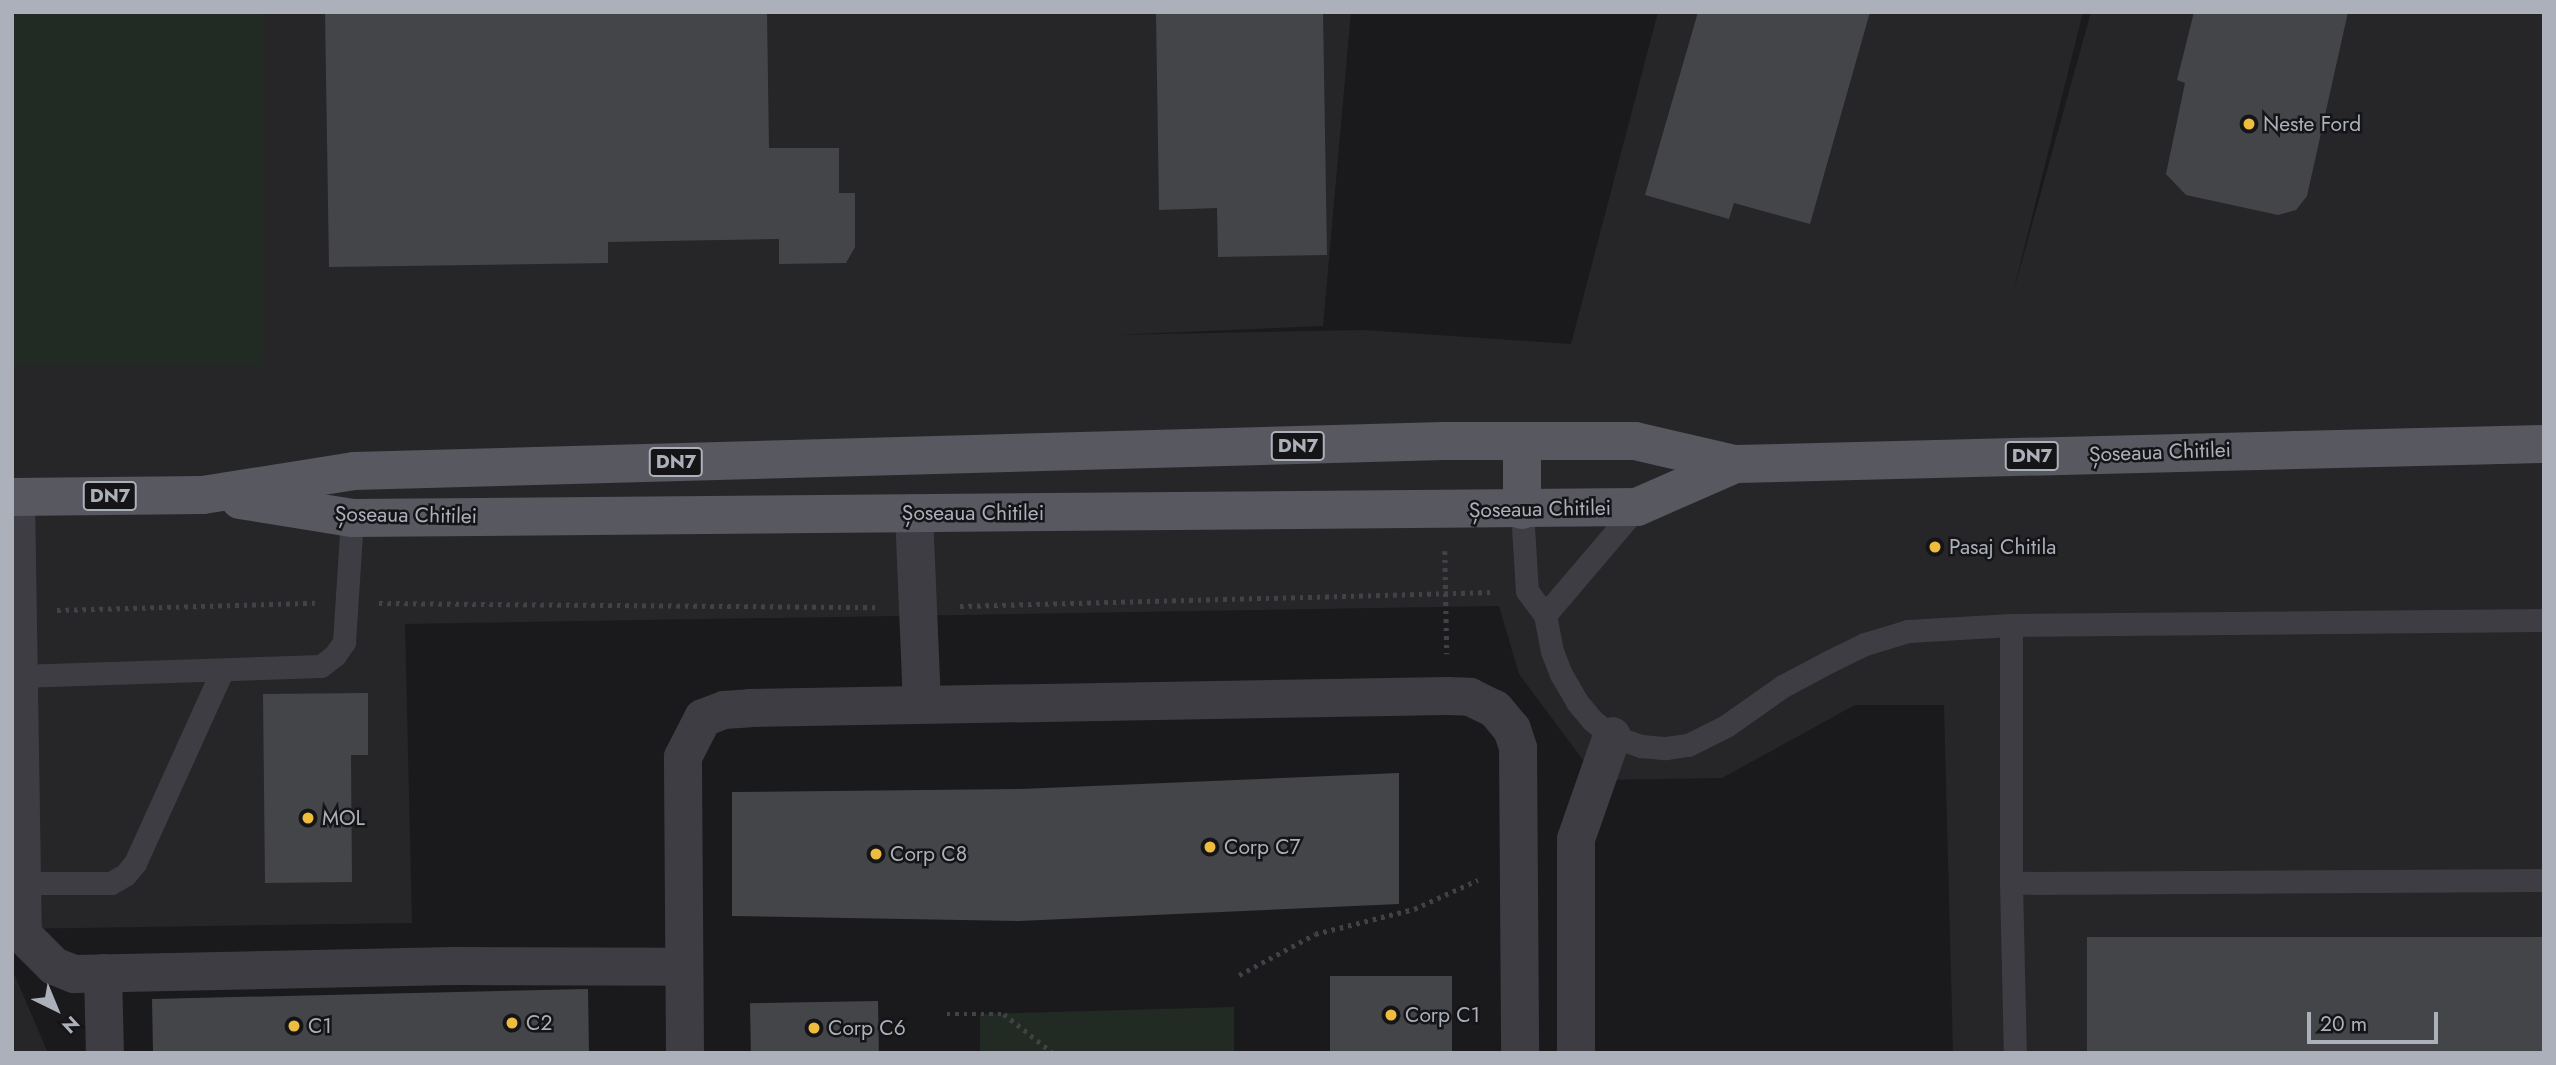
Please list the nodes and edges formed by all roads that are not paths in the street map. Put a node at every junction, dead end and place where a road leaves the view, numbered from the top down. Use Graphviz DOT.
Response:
graph roads {
  1 [pos="1521,443"];
  2 [pos="2544,444"];
  3 [pos="1735,464"];
  4 [pos="203,495"];
  5 [pos="14,497"];
  6 [pos="1637,507"];
  7 [pos="1522,510"];
  8 [pos="914,513"];
  9 [pos="352,518"];
  10 [pos="1545,615"];
  11 [pos="2544,620"];
  12 [pos="2011,625"];
  13 [pos="222,671"];
  14 [pos="19,676"];
  15 [pos="922,703"];
  16 [pos="1612,736"];
  17 [pos="2544,880"];
  18 [pos="20,883"];
  19 [pos="2011,883"];
  20 [pos="684,967"];
  21 [pos="103,973"];
  22 [pos="105,1053"];
  23 [pos="685,1053"];
  24 [pos="1520,1053"];
  25 [pos="1576,1053"];
  26 [pos="2015,1053"];
  1 -- 3 [label="main road, Șoseaua Chitilei / DN7"];
  1 -- 4 [label="main road, Șoseaua Chitilei / DN7"];
  1 -- 7 [label="main road"];
  2 -- 3 [label="main road, Șoseaua Chitilei / DN7"];
  3 -- 6 [label="main road, Șoseaua Chitilei / DN7"];
  4 -- 5 [label="main road, Șoseaua Chitilei / DN7"];
  4 -- 9 [label="main road, Șoseaua Chitilei / DN7"];
  5 -- 14 [label="street"];
  6 -- 7 [label="main road, Șoseaua Chitilei / DN7"];
  6 -- 10 [label="lane"];
  7 -- 8 [label="main road, Șoseaua Chitilei / DN7"];
  7 -- 10 [label="lane"];
  8 -- 9 [label="main road, Șoseaua Chitilei / DN7"];
  8 -- 15 [label="street"];
  9 -- 13 [label="lane"];
  10 -- 16 [label="lane"];
  11 -- 12 [label="lane"];
  12 -- 16 [label="lane"];
  12 -- 19 [label="lane"];
  13 -- 14 [label="lane"];
  13 -- 18 [label="lane"];
  14 -- 18 [label="street"];
  15 -- 20 [label="street"];
  15 -- 24 [label="street"];
  16 -- 25 [label="street"];
  17 -- 19 [label="lane"];
  18 -- 21 [label="street"];
  19 -- 26 [label="lane"];
  20 -- 21 [label="street"];
  20 -- 23 [label="street"];
  21 -- 22 [label="street"];
}
